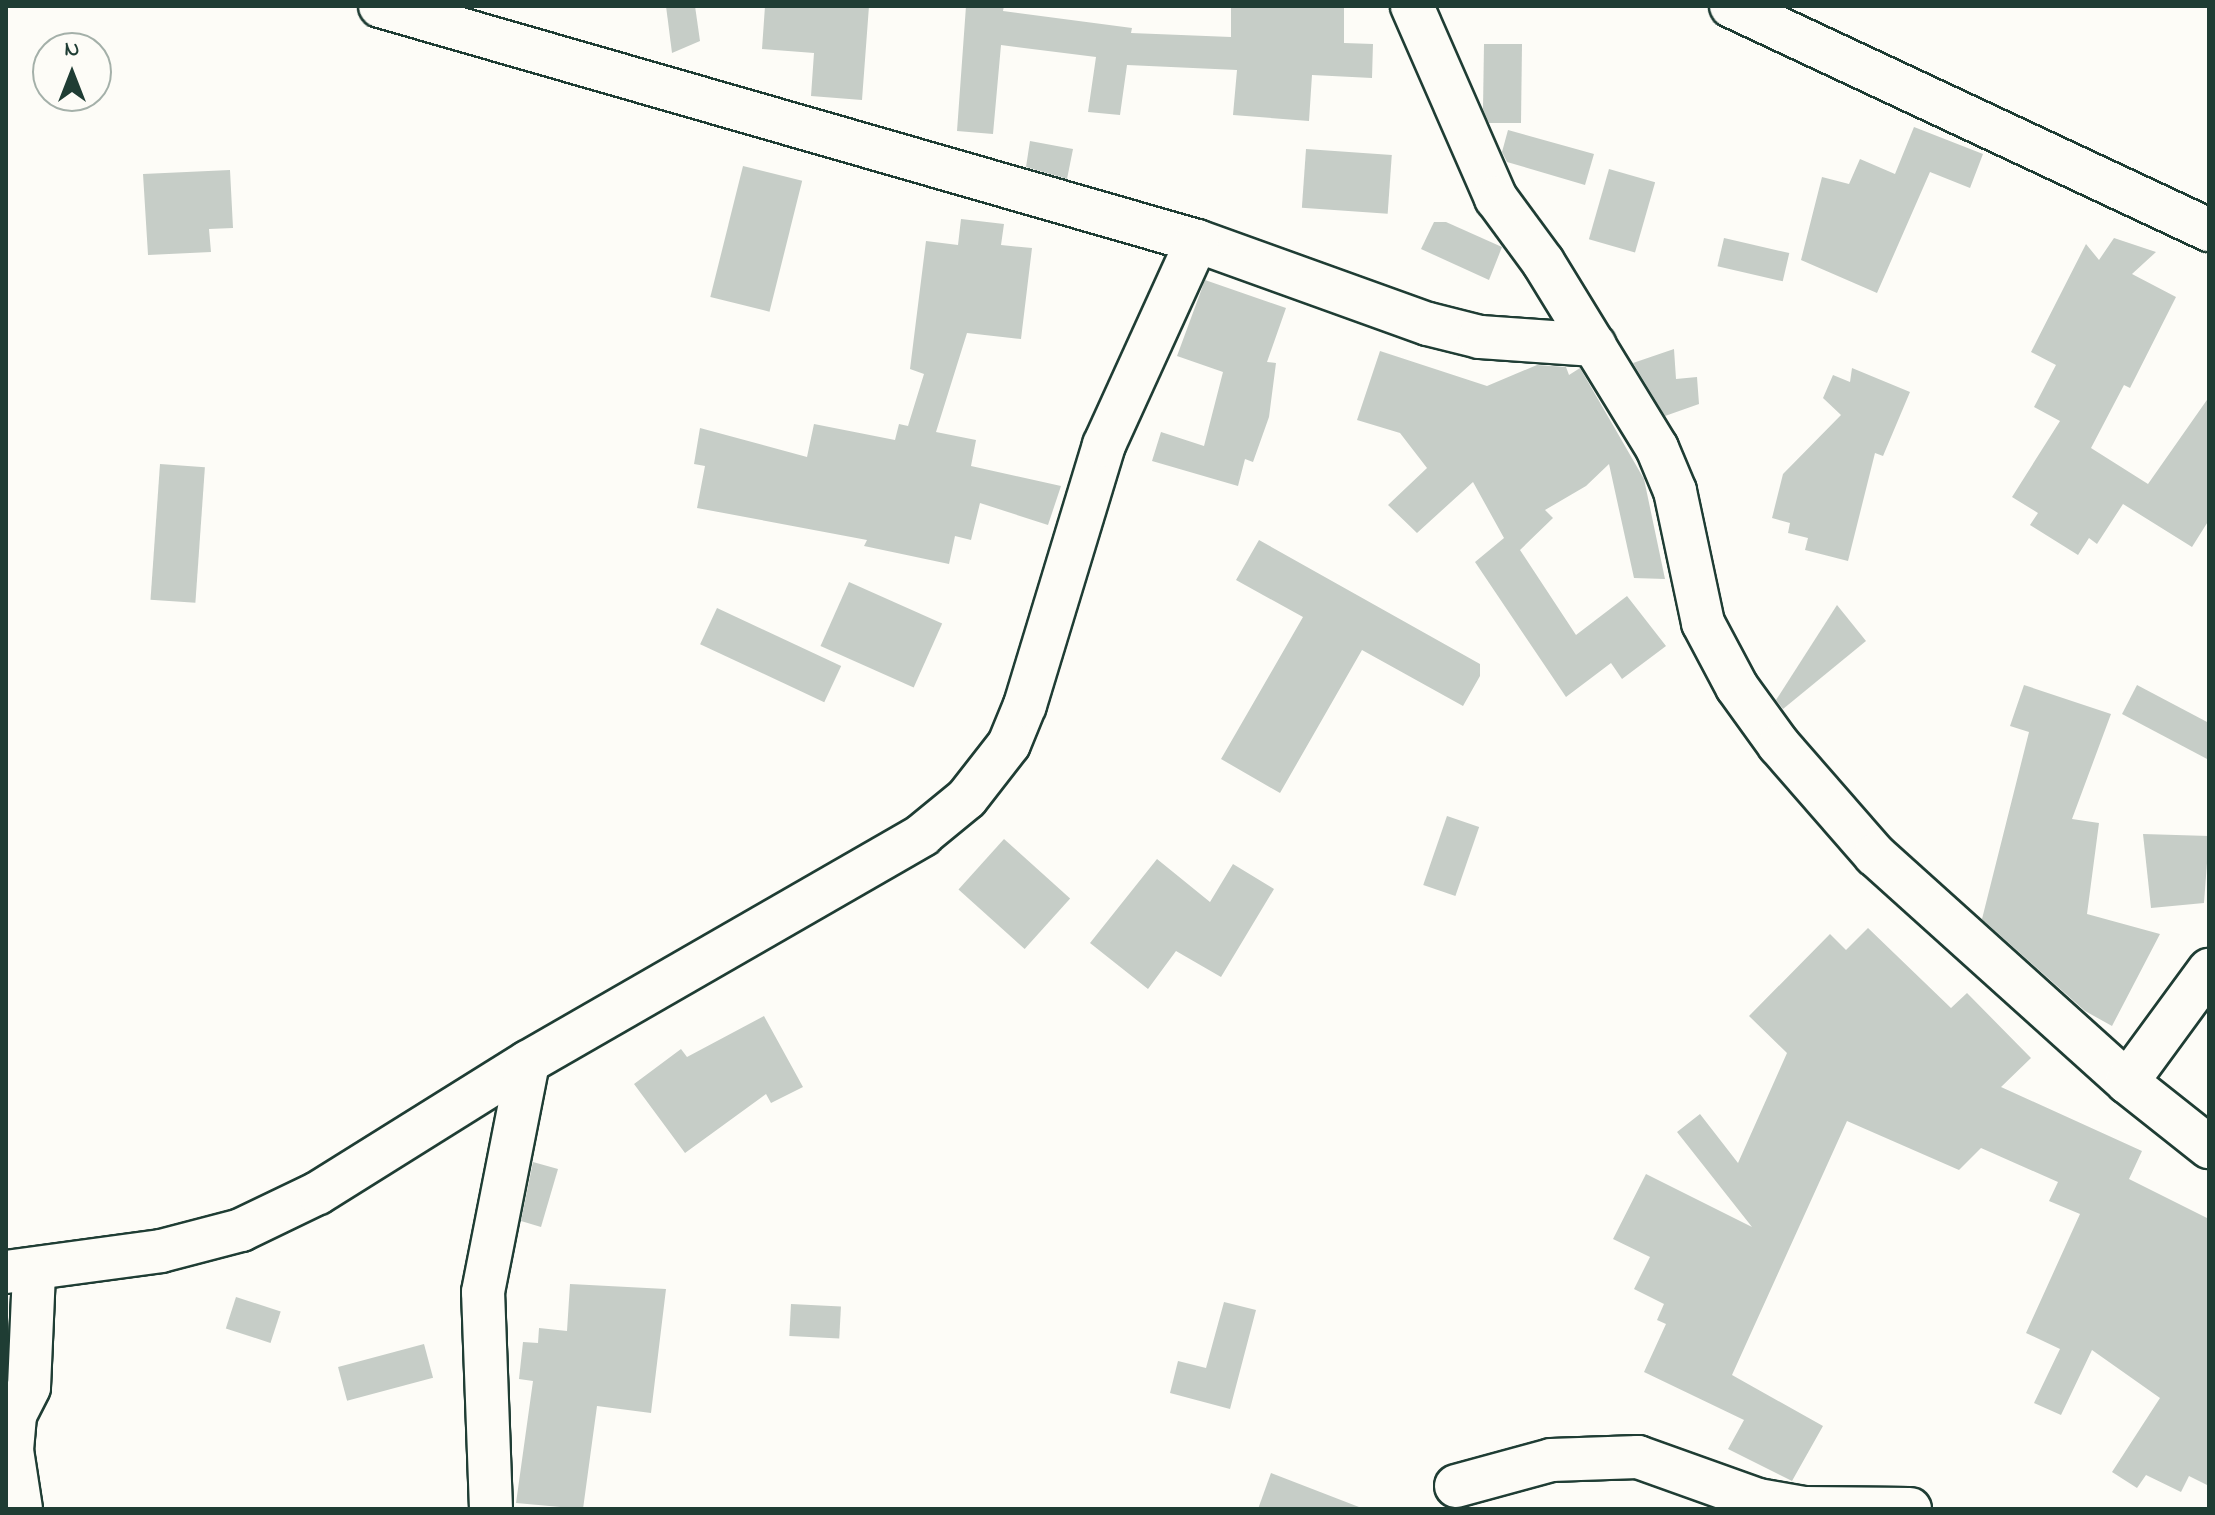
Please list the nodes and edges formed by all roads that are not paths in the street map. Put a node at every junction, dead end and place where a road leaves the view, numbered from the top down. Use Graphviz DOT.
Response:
graph roads {
  1 [pos="380,6"];
  2 [pos="1412,6"];
  3 [pos="1731,6"];
  4 [pos="2209,230"];
  5 [pos="1197,241"];
  6 [pos="1595,345"];
  7 [pos="2209,970"];
  8 [pos="528,1062"];
  9 [pos="2127,1082"];
  10 [pos="2209,1147"];
  11 [pos="20,1272"];
  12 [pos="1456,1486"];
  13 [pos="21,1509"];
  14 [pos="491,1509"];
  15 [pos="1910,1509"];
  1 -- 5 [label="street"];
  2 -- 6 [label="street"];
  3 -- 4 [label="street"];
  5 -- 6 [label="street"];
  5 -- 8 [label="street"];
  6 -- 9 [label="street"];
  7 -- 9 [label="street"];
  8 -- 11 [label="street"];
  8 -- 14 [label="street"];
  9 -- 10 [label="street"];
  11 -- 13 [label="street"];
  12 -- 15 [label="street"];
}
